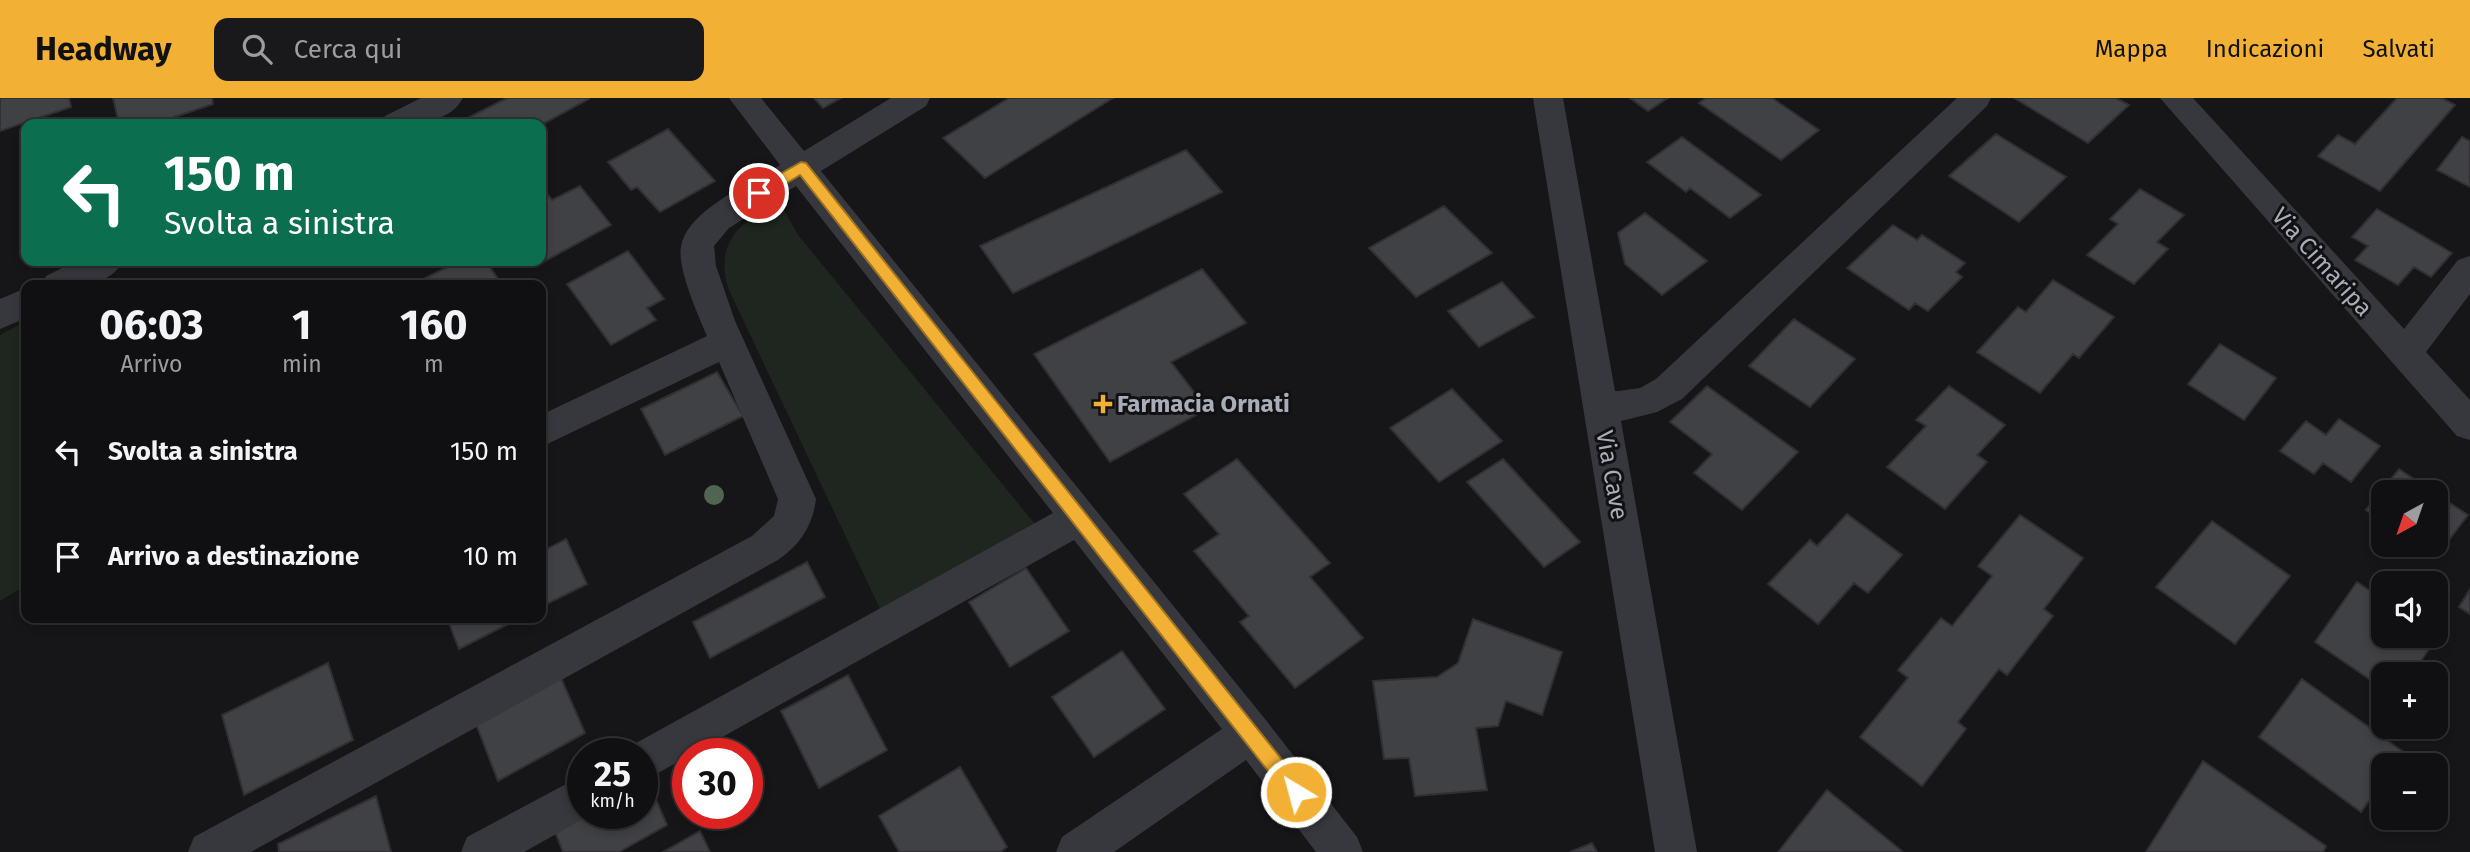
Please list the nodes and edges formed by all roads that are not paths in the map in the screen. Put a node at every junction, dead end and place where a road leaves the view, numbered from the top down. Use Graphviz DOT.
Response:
graph roads {
  1 [pos="448,98"];
  2 [pos="744,98"];
  3 [pos="915,98"];
  4 [pos="1548,98"];
  5 [pos="1976,98"];
  6 [pos="2175,98"];
  7 [pos="406,119"];
  8 [pos="801,167"];
  9 [pos="96,266"];
  10 [pos="2470,269"];
  11 [pos="68,280"];
  12 [pos="21,304"];
  13 [pos="0,315"];
  14 [pos="727,342"];
  15 [pos="2405,354"];
  16 [pos="1600,405"];
  17 [pos="2470,425"];
  18 [pos="546,430"];
  19 [pos="1079,519"];
  20 [pos="1251,733"];
  21 [pos="658,753"];
  22 [pos="567,805"];
  23 [pos="209,852"];
  24 [pos="482,852"];
  25 [pos="1077,852"];
  26 [pos="1342,852"];
  27 [pos="1676,852"];
  1 -- 7 [label="street"];
  2 -- 8 [label="street"];
  3 -- 8 [label="street"];
  4 -- 16 [label="street, Via Cave"];
  5 -- 16 [label="street"];
  6 -- 15 [label="street, Via Cimaripa"];
  8 -- 14 [label="street"];
  8 -- 19 [label="street"];
  9 -- 11 [label="street"];
  10 -- 15 [label="street"];
  12 -- 13 [label="street"];
  14 -- 18 [label="street"];
  14 -- 23 [label="street"];
  15 -- 17 [label="street, Via Cimaripa"];
  16 -- 27 [label="street, Via Cave"];
  19 -- 20 [label="street"];
  19 -- 21 [label="street"];
  20 -- 25 [label="street"];
  20 -- 26 [label="street"];
  22 -- 24 [label="street"];
}
